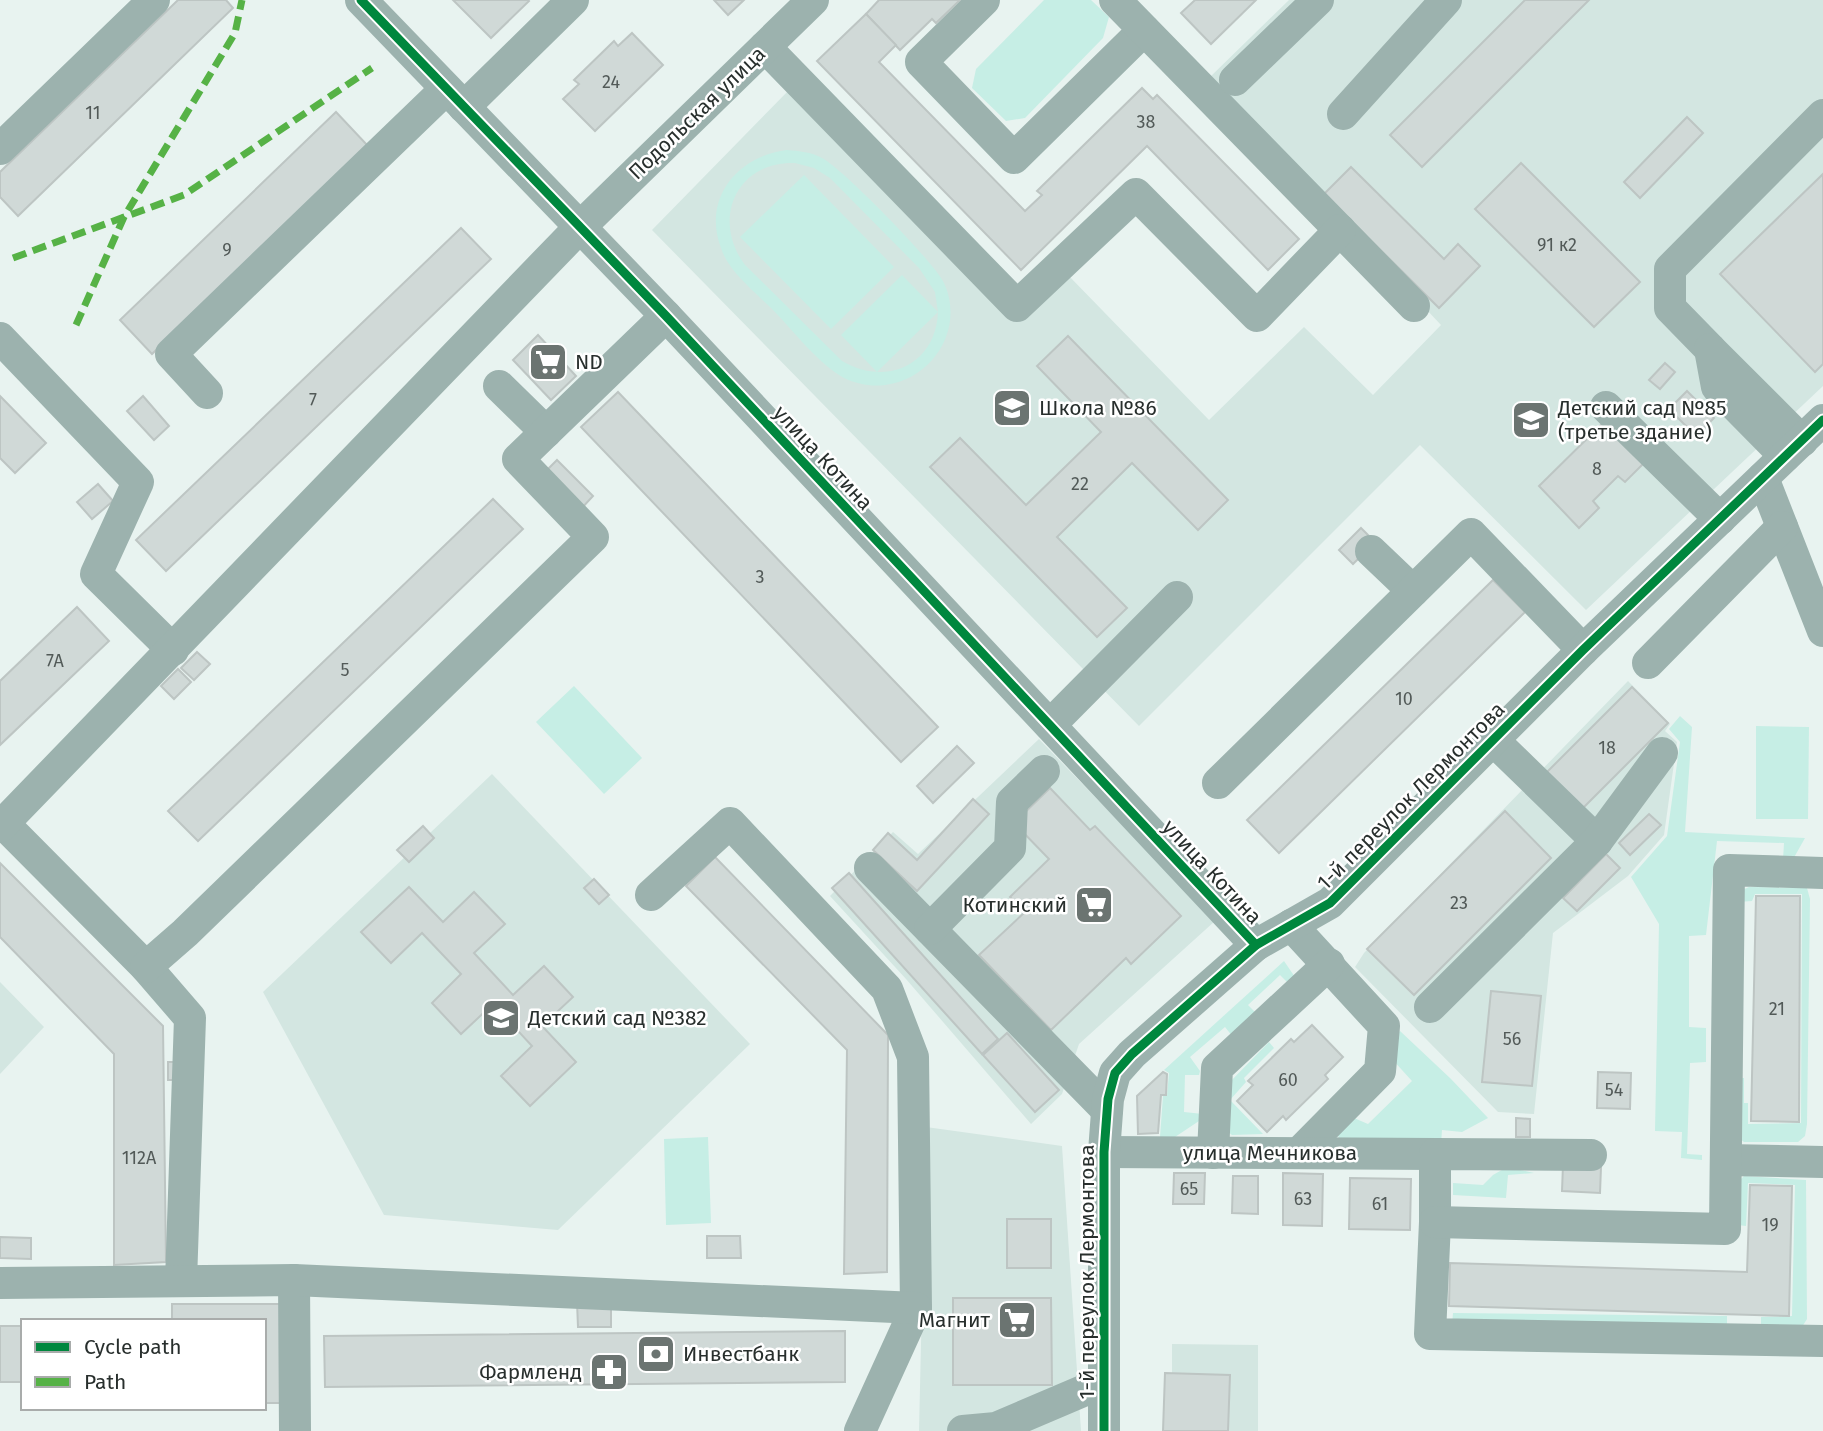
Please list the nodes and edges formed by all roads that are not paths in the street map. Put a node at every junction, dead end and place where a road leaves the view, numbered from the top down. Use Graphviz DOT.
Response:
graph roads {
  1 [pos="154,0"];
  2 [pos="361,0"];
  3 [pos="573,0"];
  4 [pos="813,0"];
  5 [pos="984,0"];
  6 [pos="1115,0"];
  7 [pos="1318,0"];
  8 [pos="1446,0"];
  9 [pos="1144,30"];
  10 [pos="765,47"];
  11 [pos="1235,80"];
  12 [pos="455,98"];
  13 [pos="1343,114"];
  14 [pos="1823,115"];
  15 [pos="0,149"];
  16 [pos="580,227"];
  17 [pos="1340,230"];
  18 [pos="1414,306"];
  19 [pos="666,316"];
  20 [pos="0,338"];
  21 [pos="499,386"];
  22 [pos="207,393"];
  23 [pos="1606,407"];
  24 [pos="546,432"];
  25 [pos="1803,439"];
  26 [pos="1763,478"];
  27 [pos="1720,519"];
  28 [pos="1782,527"];
  29 [pos="1371,551"];
  30 [pos="1413,591"];
  31 [pos="1177,597"];
  32 [pos="1823,631"];
  33 [pos="173,650"];
  34 [pos="1583,650"];
  35 [pos="1648,663"];
  36 [pos="1050,725"];
  37 [pos="1493,740"];
  38 [pos="1662,752"];
  39 [pos="1044,771"];
  40 [pos="1218,783"];
  41 [pos="2,826"];
  42 [pos="1597,841"];
  43 [pos="870,868"];
  44 [pos="1823,873"];
  45 [pos="651,895"];
  46 [pos="1291,925"];
  47 [pos="930,929"];
  48 [pos="1256,945"];
  49 [pos="1329,964"];
  50 [pos="146,967"];
  51 [pos="1430,1007"];
  52 [pos="1107,1110"];
  53 [pos="1104,1152"];
  54 [pos="1213,1153"];
  55 [pos="1299,1153"];
  56 [pos="1435,1154"];
  57 [pos="1591,1155"];
  58 [pos="1726,1160"];
  59 [pos="1823,1162"];
  60 [pos="1435,1222"];
  61 [pos="294,1280"];
  62 [pos="181,1281"];
  63 [pos="0,1283"];
  64 [pos="916,1308"];
  65 [pos="1823,1341"];
  66 [pos="1104,1382"];
  67 [pos="295,1431"];
  68 [pos="860,1431"];
  69 [pos="963,1431"];
  70 [pos="1104,1431"];
  1 -- 15 [label="street"];
  2 -- 12 [label="street, улица Котина"];
  3 -- 12 [label="street"];
  4 -- 10 [label="street, Подольская улица"];
  5 -- 9 [label="street"];
  6 -- 9 [label="street"];
  7 -- 11 [label="street"];
  8 -- 13 [label="street"];
  9 -- 17 [label="street"];
  10 -- 16 [label="street, Подольская улица"];
  10 -- 17 [label="street"];
  12 -- 16 [label="street, улица Котина"];
  12 -- 22 [label="street"];
  14 -- 25 [label="street"];
  16 -- 19 [label="street, улица Котина"];
  16 -- 33 [label="street, Подольская улица"];
  17 -- 18 [label="street"];
  19 -- 24 [label="street"];
  19 -- 36 [label="street, улица Котина"];
  20 -- 33 [label="street"];
  21 -- 24 [label="street"];
  23 -- 27 [label="street"];
  24 -- 50 [label="street"];
  25 -- 26 [label="street, 1-й переулок Лермонтова"];
  26 -- 27 [label="street, 1-й переулок Лермонтова"];
  26 -- 28 [label="street"];
  27 -- 34 [label="street, 1-й переулок Лермонтова"];
  28 -- 32 [label="street"];
  28 -- 35 [label="street"];
  29 -- 30 [label="street"];
  30 -- 34 [label="street"];
  30 -- 40 [label="street"];
  31 -- 36 [label="street"];
  33 -- 41 [label="street, Подольская улица"];
  34 -- 37 [label="street, 1-й переулок Лермонтова"];
  36 -- 48 [label="street, улица Котина"];
  37 -- 42 [label="street"];
  37 -- 46 [label="street, 1-й переулок Лермонтова"];
  38 -- 42 [label="street"];
  39 -- 47 [label="street"];
  41 -- 50 [label="street"];
  42 -- 51 [label="street"];
  43 -- 47 [label="street"];
  44 -- 58 [label="street"];
  45 -- 64 [label="street"];
  46 -- 48 [label="street, 1-й переулок Лермонтова"];
  46 -- 49 [label="street"];
  47 -- 52 [label="street"];
  48 -- 52 [label="street, 1-й переулок Лермонтова"];
  49 -- 54 [label="street"];
  49 -- 55 [label="street"];
  50 -- 62 [label="street"];
  52 -- 53 [label="street, 1-й переулок Лермонтова"];
  53 -- 54 [label="street, улица Мечникова"];
  53 -- 66 [label="street, 1-й переулок Лермонтова"];
  54 -- 55 [label="street, улица Мечникова"];
  55 -- 56 [label="street, улица Мечникова"];
  56 -- 57 [label="street, улица Мечникова"];
  56 -- 60 [label="street"];
  58 -- 59 [label="street"];
  58 -- 60 [label="street"];
  60 -- 65 [label="street"];
  61 -- 62 [label="street"];
  61 -- 64 [label="street"];
  61 -- 67 [label="street"];
  62 -- 63 [label="street"];
  64 -- 68 [label="street"];
  66 -- 69 [label="street"];
  66 -- 70 [label="street, 1-й переулок Лермонтова"];
}
